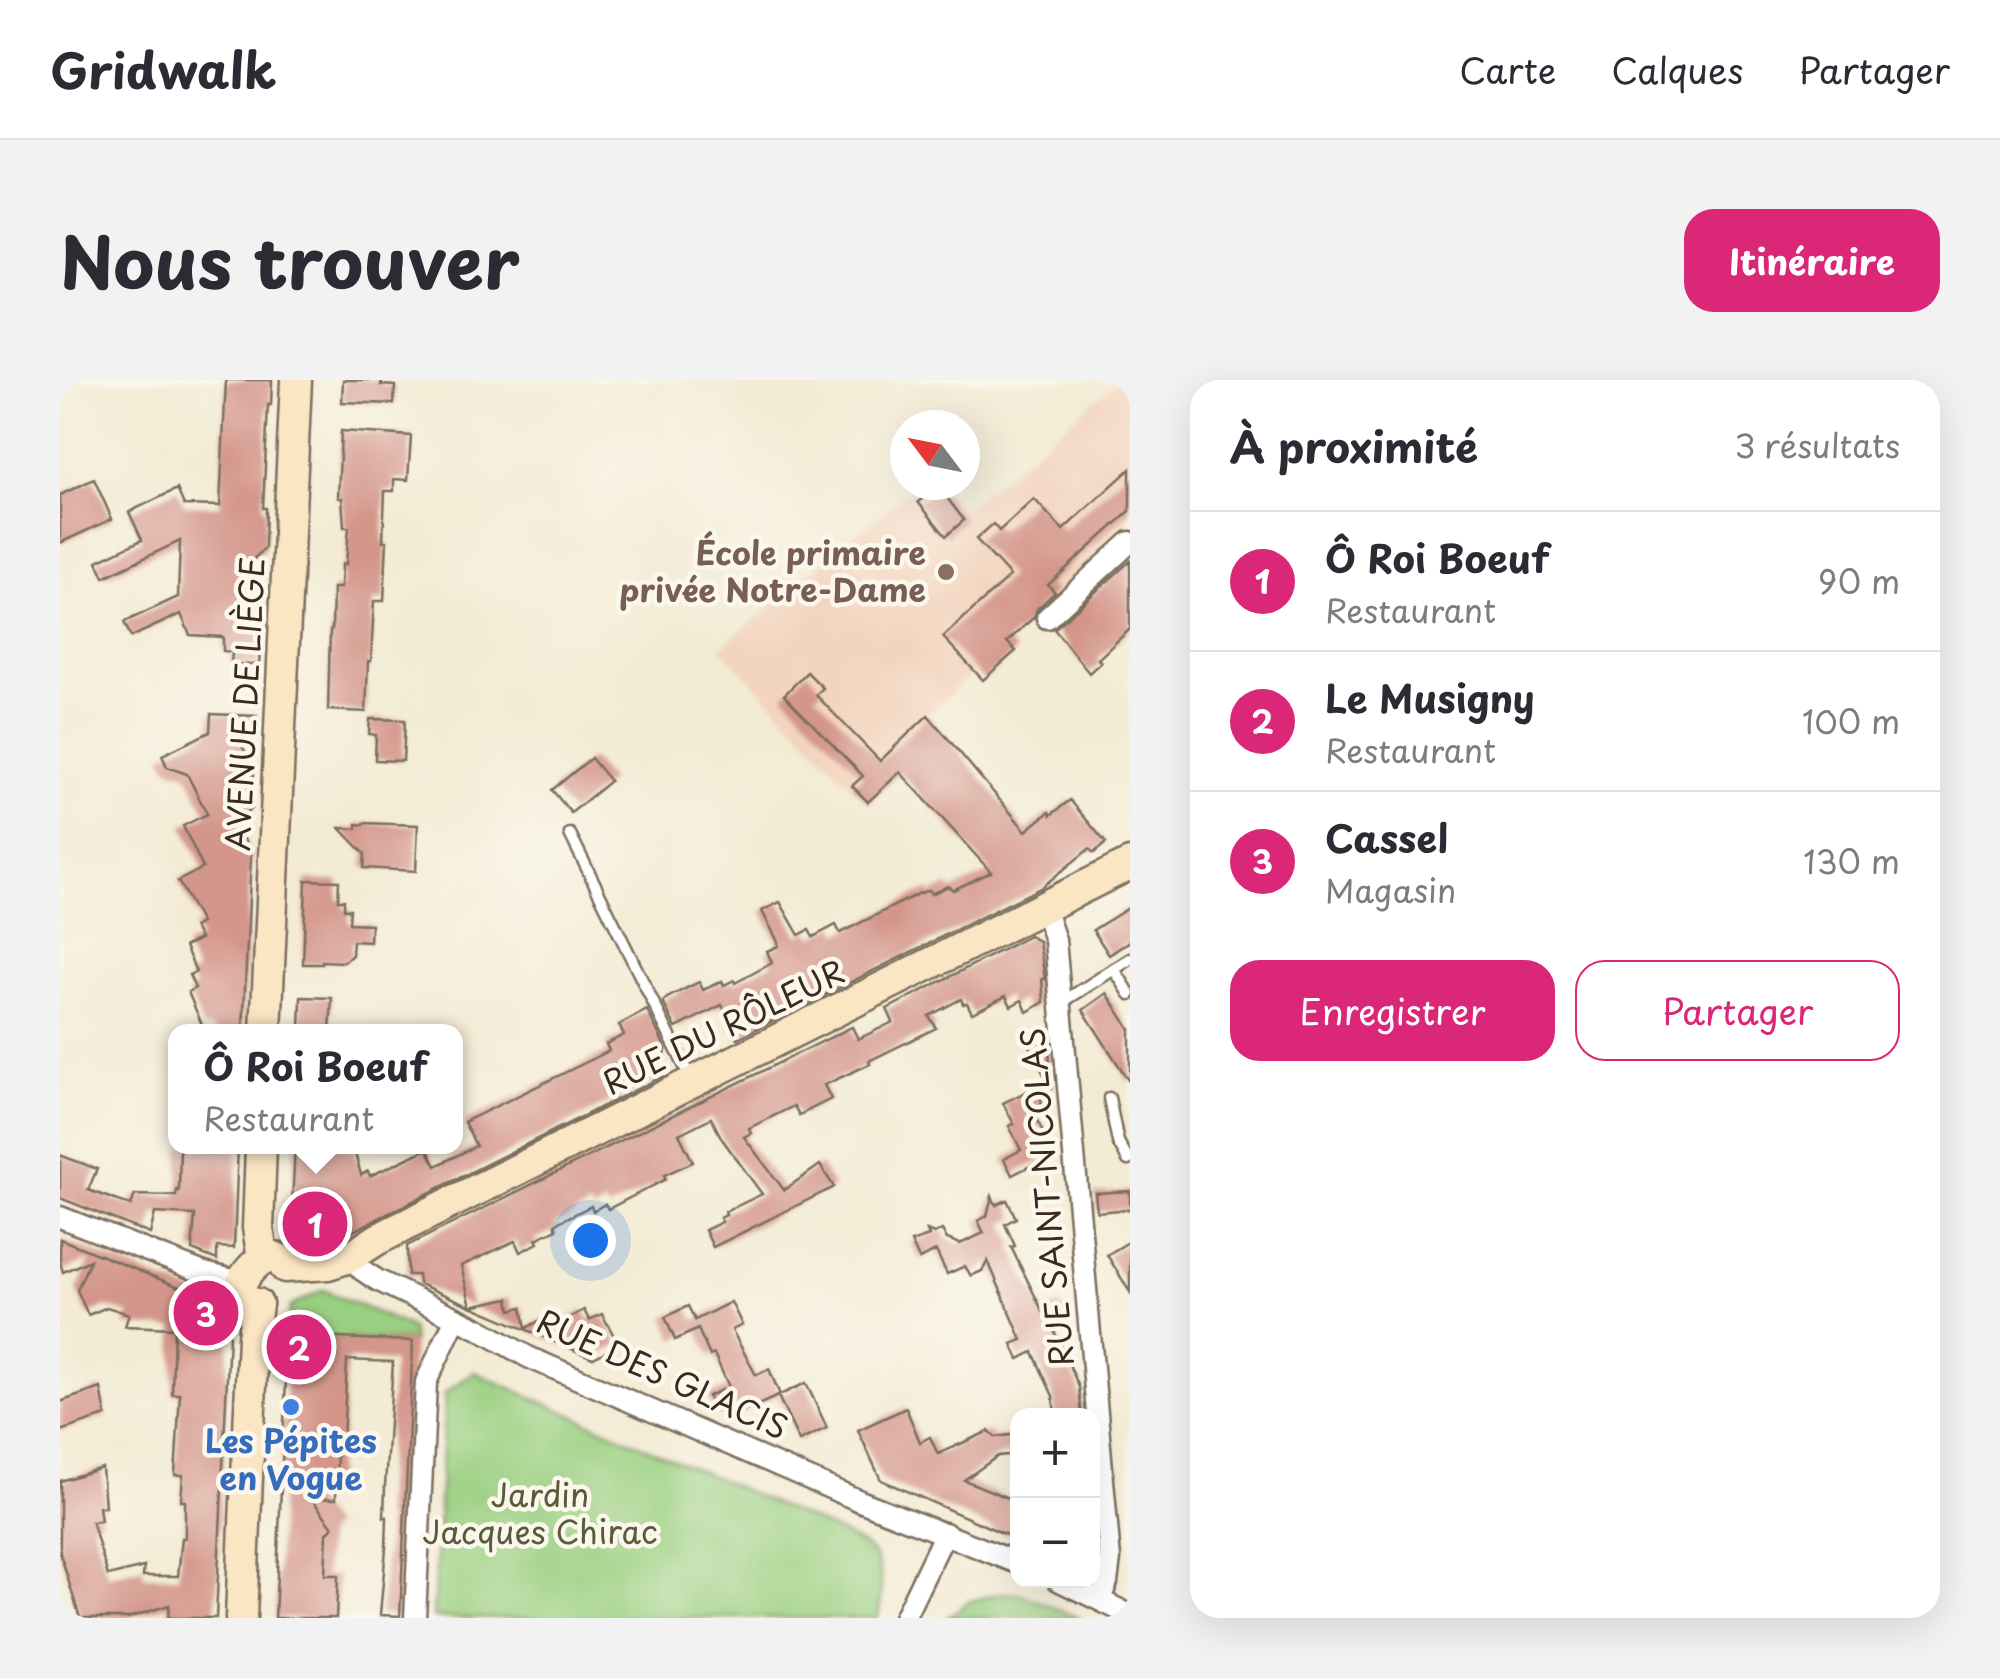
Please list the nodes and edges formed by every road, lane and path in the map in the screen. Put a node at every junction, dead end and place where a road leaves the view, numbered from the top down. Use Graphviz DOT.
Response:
graph roads {
  1 [pos="296,380"];
  2 [pos="1130,542"];
  3 [pos="1047,618"];
  4 [pos="570,834"];
  5 [pos="1130,864"];
  6 [pos="1044,908"];
  7 [pos="1130,959"];
  8 [pos="1114,969"];
  9 [pos="1130,994"];
  10 [pos="1061,1003"];
  11 [pos="266,1024"];
  12 [pos="693,1082"];
  13 [pos="1109,1098"];
  14 [pos="261,1154"];
  15 [pos="1130,1159"];
  16 [pos="60,1217"];
  17 [pos="350,1256"];
  18 [pos="274,1263"];
  19 [pos="249,1293"];
  20 [pos="456,1318"];
  21 [pos="945,1533"];
  22 [pos="1010,1560"];
  23 [pos="1075,1588"];
  24 [pos="1100,1600"];
  25 [pos="1130,1616"];
  26 [pos="241,1618"];
  27 [pos="416,1618"];
  28 [pos="904,1618"];
  1 -- 11 [label="main road, AVENUE DE LIÈGE"];
  2 -- 3 [label="street"];
  4 -- 12 [label="lane"];
  5 -- 6 [label="main road, RUE DU RÔLEUR"];
  6 -- 10 [label="street, RUE SAINT-NICOLAS"];
  6 -- 12 [label="main road, RUE DU RÔLEUR"];
  7 -- 8 [label="lane"];
  8 -- 9 [label="lane"];
  8 -- 10 [label="lane"];
  10 -- 24 [label="street, RUE SAINT-NICOLAS"];
  12 -- 17 [label="main road, RUE DU RÔLEUR"];
  13 -- 15 [label="lane"];
  14 -- 18 [label="main road"];
  16 -- 19 [label="street"];
  17 -- 18 [label="main road"];
  17 -- 20 [label="street, RUE DES GLACIS"];
  18 -- 19 [label="main road"];
  19 -- 26 [label="main road"];
  20 -- 21 [label="street, RUE DES GLACIS"];
  20 -- 27 [label="street"];
  21 -- 22 [label="street, RUE DES GLACIS"];
  21 -- 28 [label="street"];
  23 -- 24 [label="street"];
  24 -- 25 [label="street"];
}
